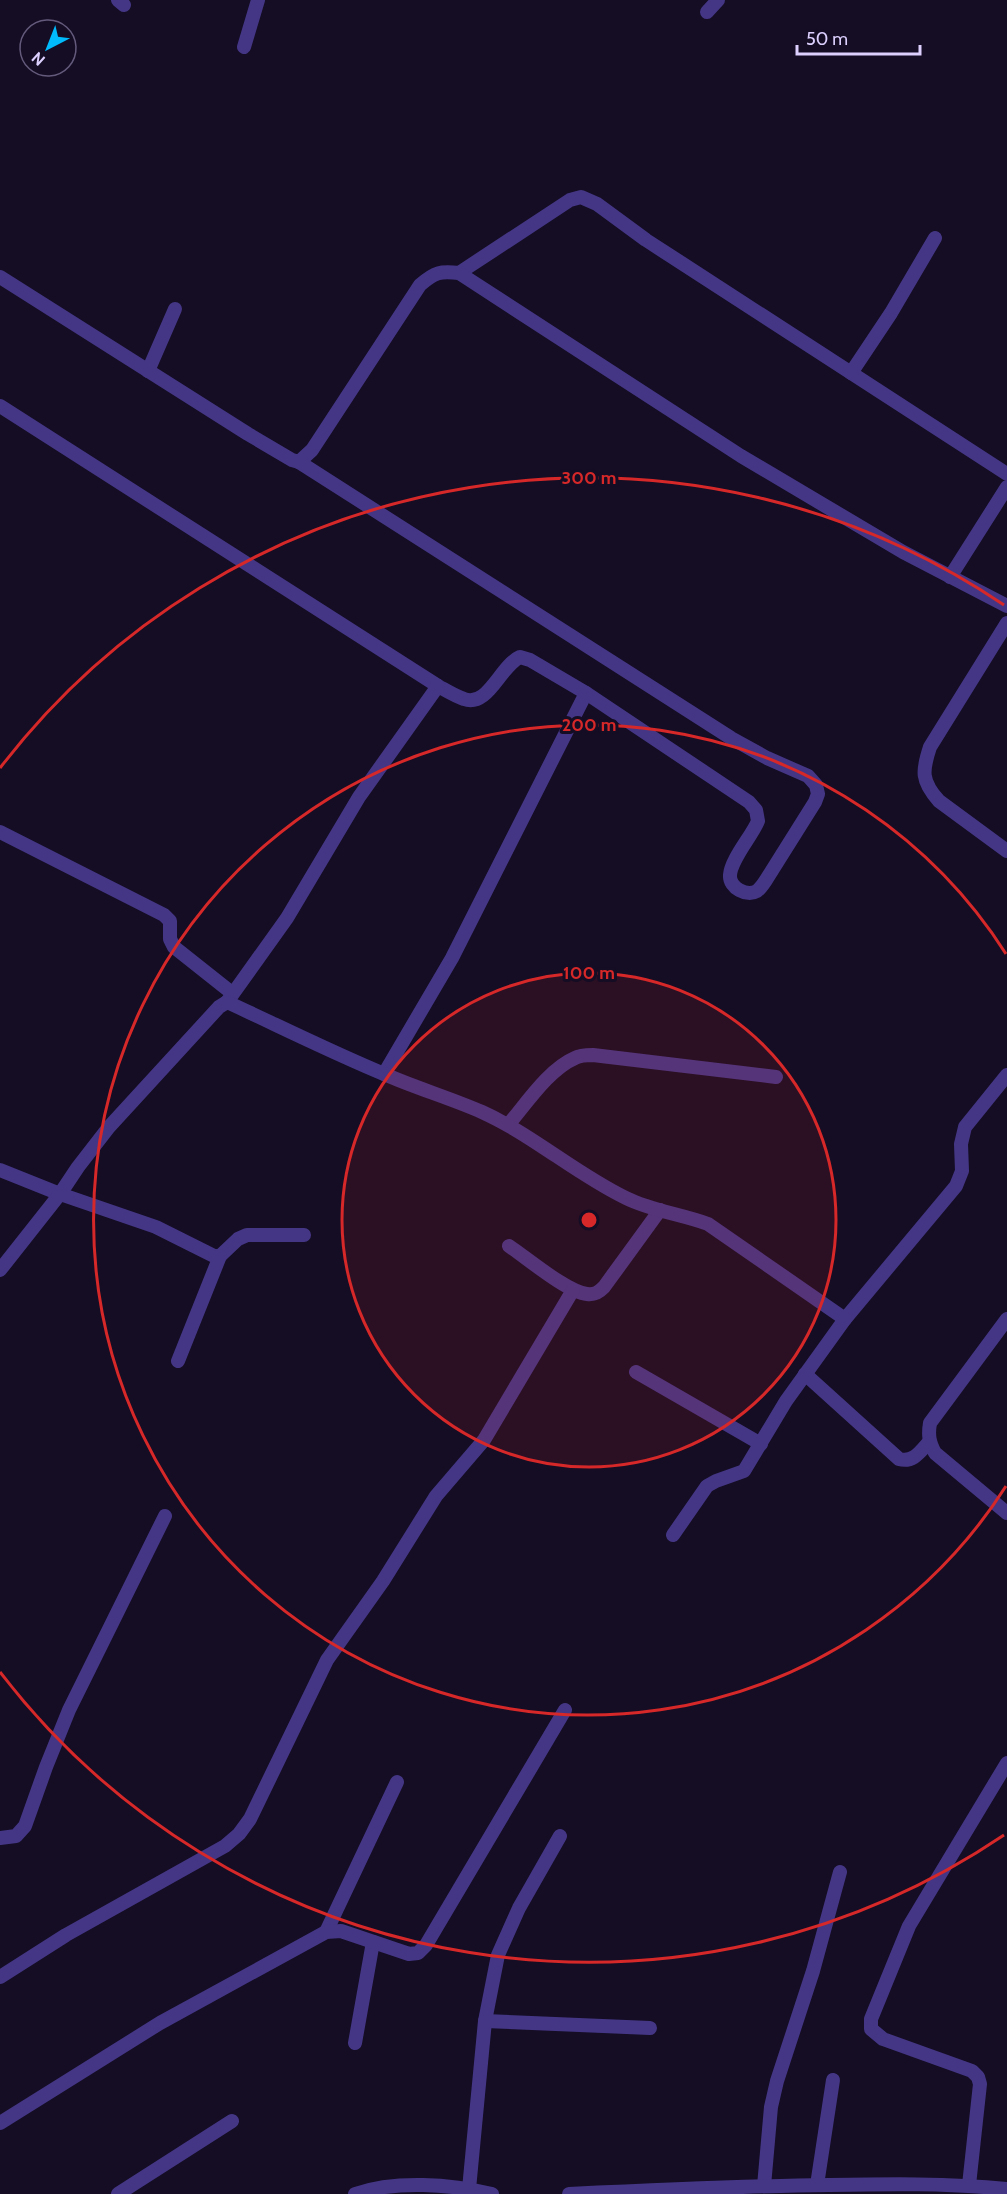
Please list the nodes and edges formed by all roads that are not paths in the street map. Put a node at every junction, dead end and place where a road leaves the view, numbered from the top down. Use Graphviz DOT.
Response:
graph roads {
  1 [pos="258,0"];
  2 [pos="718,0"];
  3 [pos="707,12"];
  4 [pos="244,47"];
  5 [pos="935,238"];
  6 [pos="459,273"];
  7 [pos="0,277"];
  8 [pos="175,309"];
  9 [pos="148,371"];
  10 [pos="851,373"];
  11 [pos="0,406"];
  12 [pos="299,462"];
  13 [pos="1007,474"];
  14 [pos="1007,487"];
  15 [pos="950,578"];
  16 [pos="1007,606"];
  17 [pos="1007,623"];
  18 [pos="438,686"];
  19 [pos="586,693"];
  20 [pos="0,832"];
  21 [pos="1007,851"];
  22 [pos="230,998"];
  23 [pos="384,1074"];
  24 [pos="1007,1076"];
  25 [pos="776,1077"];
  26 [pos="508,1125"];
  27 [pos="0,1170"];
  28 [pos="60,1194"];
  29 [pos="660,1210"];
  30 [pos="304,1235"];
  31 [pos="509,1246"];
  32 [pos="220,1256"];
  33 [pos="0,1269"];
  34 [pos="573,1290"];
  35 [pos="845,1319"];
  36 [pos="1007,1319"];
  37 [pos="178,1361"];
  38 [pos="636,1372"];
  39 [pos="805,1374"];
  40 [pos="929,1442"];
  41 [pos="761,1444"];
  42 [pos="1007,1513"];
  43 [pos="165,1516"];
  44 [pos="673,1535"];
  45 [pos="565,1710"];
  46 [pos="1007,1763"];
  47 [pos="397,1782"];
  48 [pos="560,1836"];
  49 [pos="0,1838"];
  50 [pos="840,1872"];
  51 [pos="326,1932"];
  52 [pos="373,1942"];
  53 [pos="0,1977"];
  54 [pos="485,2021"];
  55 [pos="650,2028"];
  56 [pos="355,2043"];
  57 [pos="833,2080"];
  58 [pos="231,2121"];
  59 [pos="0,2122"];
  60 [pos="816,2185"];
  61 [pos="969,2185"];
  62 [pos="764,2186"];
  63 [pos="469,2188"];
  64 [pos="1007,2189"];
  65 [pos="118,2194"];
  66 [pos="355,2194"];
  67 [pos="492,2194"];
  68 [pos="569,2194"];
  1 -- 4 [label="street"];
  2 -- 3 [label="street"];
  5 -- 10 [label="street"];
  6 -- 10 [label="street"];
  6 -- 12 [label="street"];
  6 -- 15 [label="street"];
  7 -- 9 [label="street"];
  8 -- 9 [label="street"];
  9 -- 12 [label="street"];
  10 -- 13 [label="street"];
  11 -- 18 [label="street"];
  12 -- 19 [label="street"];
  14 -- 15 [label="street"];
  15 -- 16 [label="street"];
  17 -- 21 [label="street"];
  18 -- 19 [label="street"];
  18 -- 22 [label="street"];
  19 -- 23 [label="street"];
  20 -- 22 [label="street"];
  22 -- 23 [label="street"];
  22 -- 28 [label="street"];
  23 -- 26 [label="street"];
  24 -- 35 [label="street"];
  25 -- 26 [label="street"];
  26 -- 29 [label="street"];
  27 -- 28 [label="street"];
  28 -- 32 [label="street"];
  28 -- 33 [label="street"];
  29 -- 34 [label="street"];
  29 -- 35 [label="street"];
  30 -- 32 [label="street"];
  31 -- 34 [label="street"];
  32 -- 37 [label="street"];
  34 -- 53 [label="street"];
  35 -- 39 [label="street"];
  36 -- 40 [label="street"];
  38 -- 41 [label="street"];
  39 -- 40 [label="street"];
  39 -- 41 [label="street"];
  40 -- 42 [label="street"];
  41 -- 44 [label="street"];
  43 -- 49 [label="street"];
  45 -- 52 [label="street"];
  46 -- 61 [label="street"];
  47 -- 51 [label="street"];
  48 -- 54 [label="street"];
  50 -- 62 [label="street"];
  51 -- 52 [label="street"];
  51 -- 59 [label="street"];
  52 -- 56 [label="street"];
  54 -- 55 [label="street"];
  54 -- 63 [label="street"];
  57 -- 60 [label="street"];
  58 -- 65 [label="street"];
  60 -- 61 [label="street"];
  60 -- 62 [label="street"];
  61 -- 64 [label="street"];
  62 -- 68 [label="street"];
  63 -- 66 [label="street"];
  63 -- 67 [label="street"];
}
